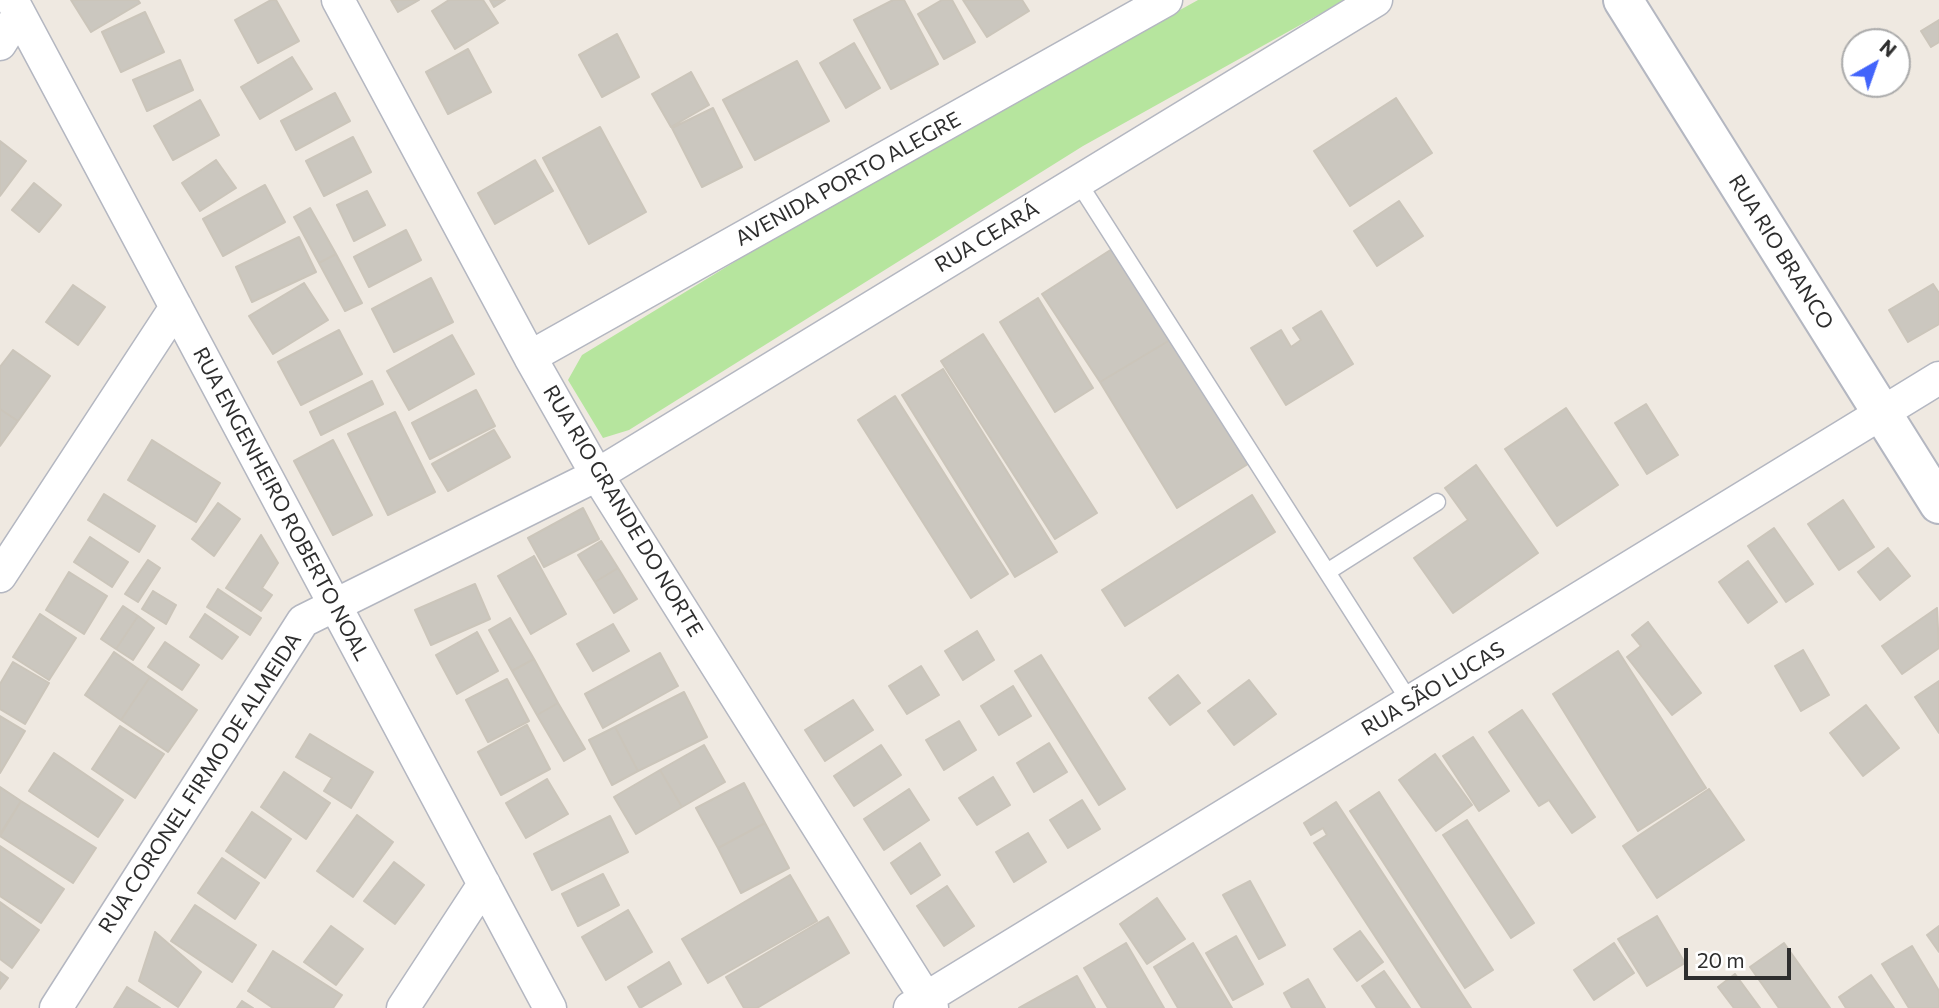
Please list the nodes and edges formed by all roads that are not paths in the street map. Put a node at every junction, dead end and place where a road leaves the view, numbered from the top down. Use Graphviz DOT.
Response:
graph roads {
  1 [pos="338,0"];
  2 [pos="1166,0"];
  3 [pos="1376,0"];
  4 [pos="1623,0"];
  5 [pos="15,7"];
  6 [pos="0,44"];
  7 [pos="1078,182"];
  8 [pos="176,307"];
  9 [pos="530,357"];
  10 [pos="1939,379"];
  11 [pos="1882,413"];
  12 [pos="597,475"];
  13 [pos="1437,502"];
  14 [pos="1939,504"];
  15 [pos="1327,572"];
  16 [pos="0,576"];
  17 [pos="335,606"];
  18 [pos="1410,702"];
  19 [pos="484,884"];
  20 [pos="923,1005"];
  21 [pos="56,1008"];
  22 [pos="403,1008"];
  23 [pos="550,1008"];
  1 -- 9 [label="street, RUA RIO GRANDE DO NORTE"];
  2 -- 9 [label="street, AVENIDA PORTO ALEGRE"];
  3 -- 7 [label="street, RUA CEARÁ"];
  4 -- 11 [label="street, RUA RIO BRANCO"];
  5 -- 6 [label="street"];
  5 -- 8 [label="street, RUA ENGENHEIRO ROBERTO NOAL"];
  7 -- 12 [label="street, RUA CEARÁ"];
  7 -- 15 [label="lane"];
  8 -- 16 [label="street"];
  8 -- 17 [label="street, RUA ENGENHEIRO ROBERTO NOAL"];
  9 -- 12 [label="street, RUA RIO GRANDE DO NORTE"];
  10 -- 11 [label="street, RUA SÃO LUCAS"];
  11 -- 14 [label="street, RUA RIO BRANCO"];
  11 -- 18 [label="street, RUA SÃO LUCAS"];
  12 -- 17 [label="street, RUA CORONEL FIRMO DE ALMEIDA"];
  12 -- 20 [label="street, RUA RIO GRANDE DO NORTE"];
  13 -- 15 [label="lane"];
  15 -- 18 [label="lane"];
  17 -- 19 [label="street, RUA ENGENHEIRO ROBERTO NOAL"];
  17 -- 21 [label="street, RUA CORONEL FIRMO DE ALMEIDA"];
  18 -- 20 [label="street, RUA SÃO LUCAS"];
  19 -- 22 [label="street"];
  19 -- 23 [label="street, RUA ENGENHEIRO ROBERTO NOAL"];
}
